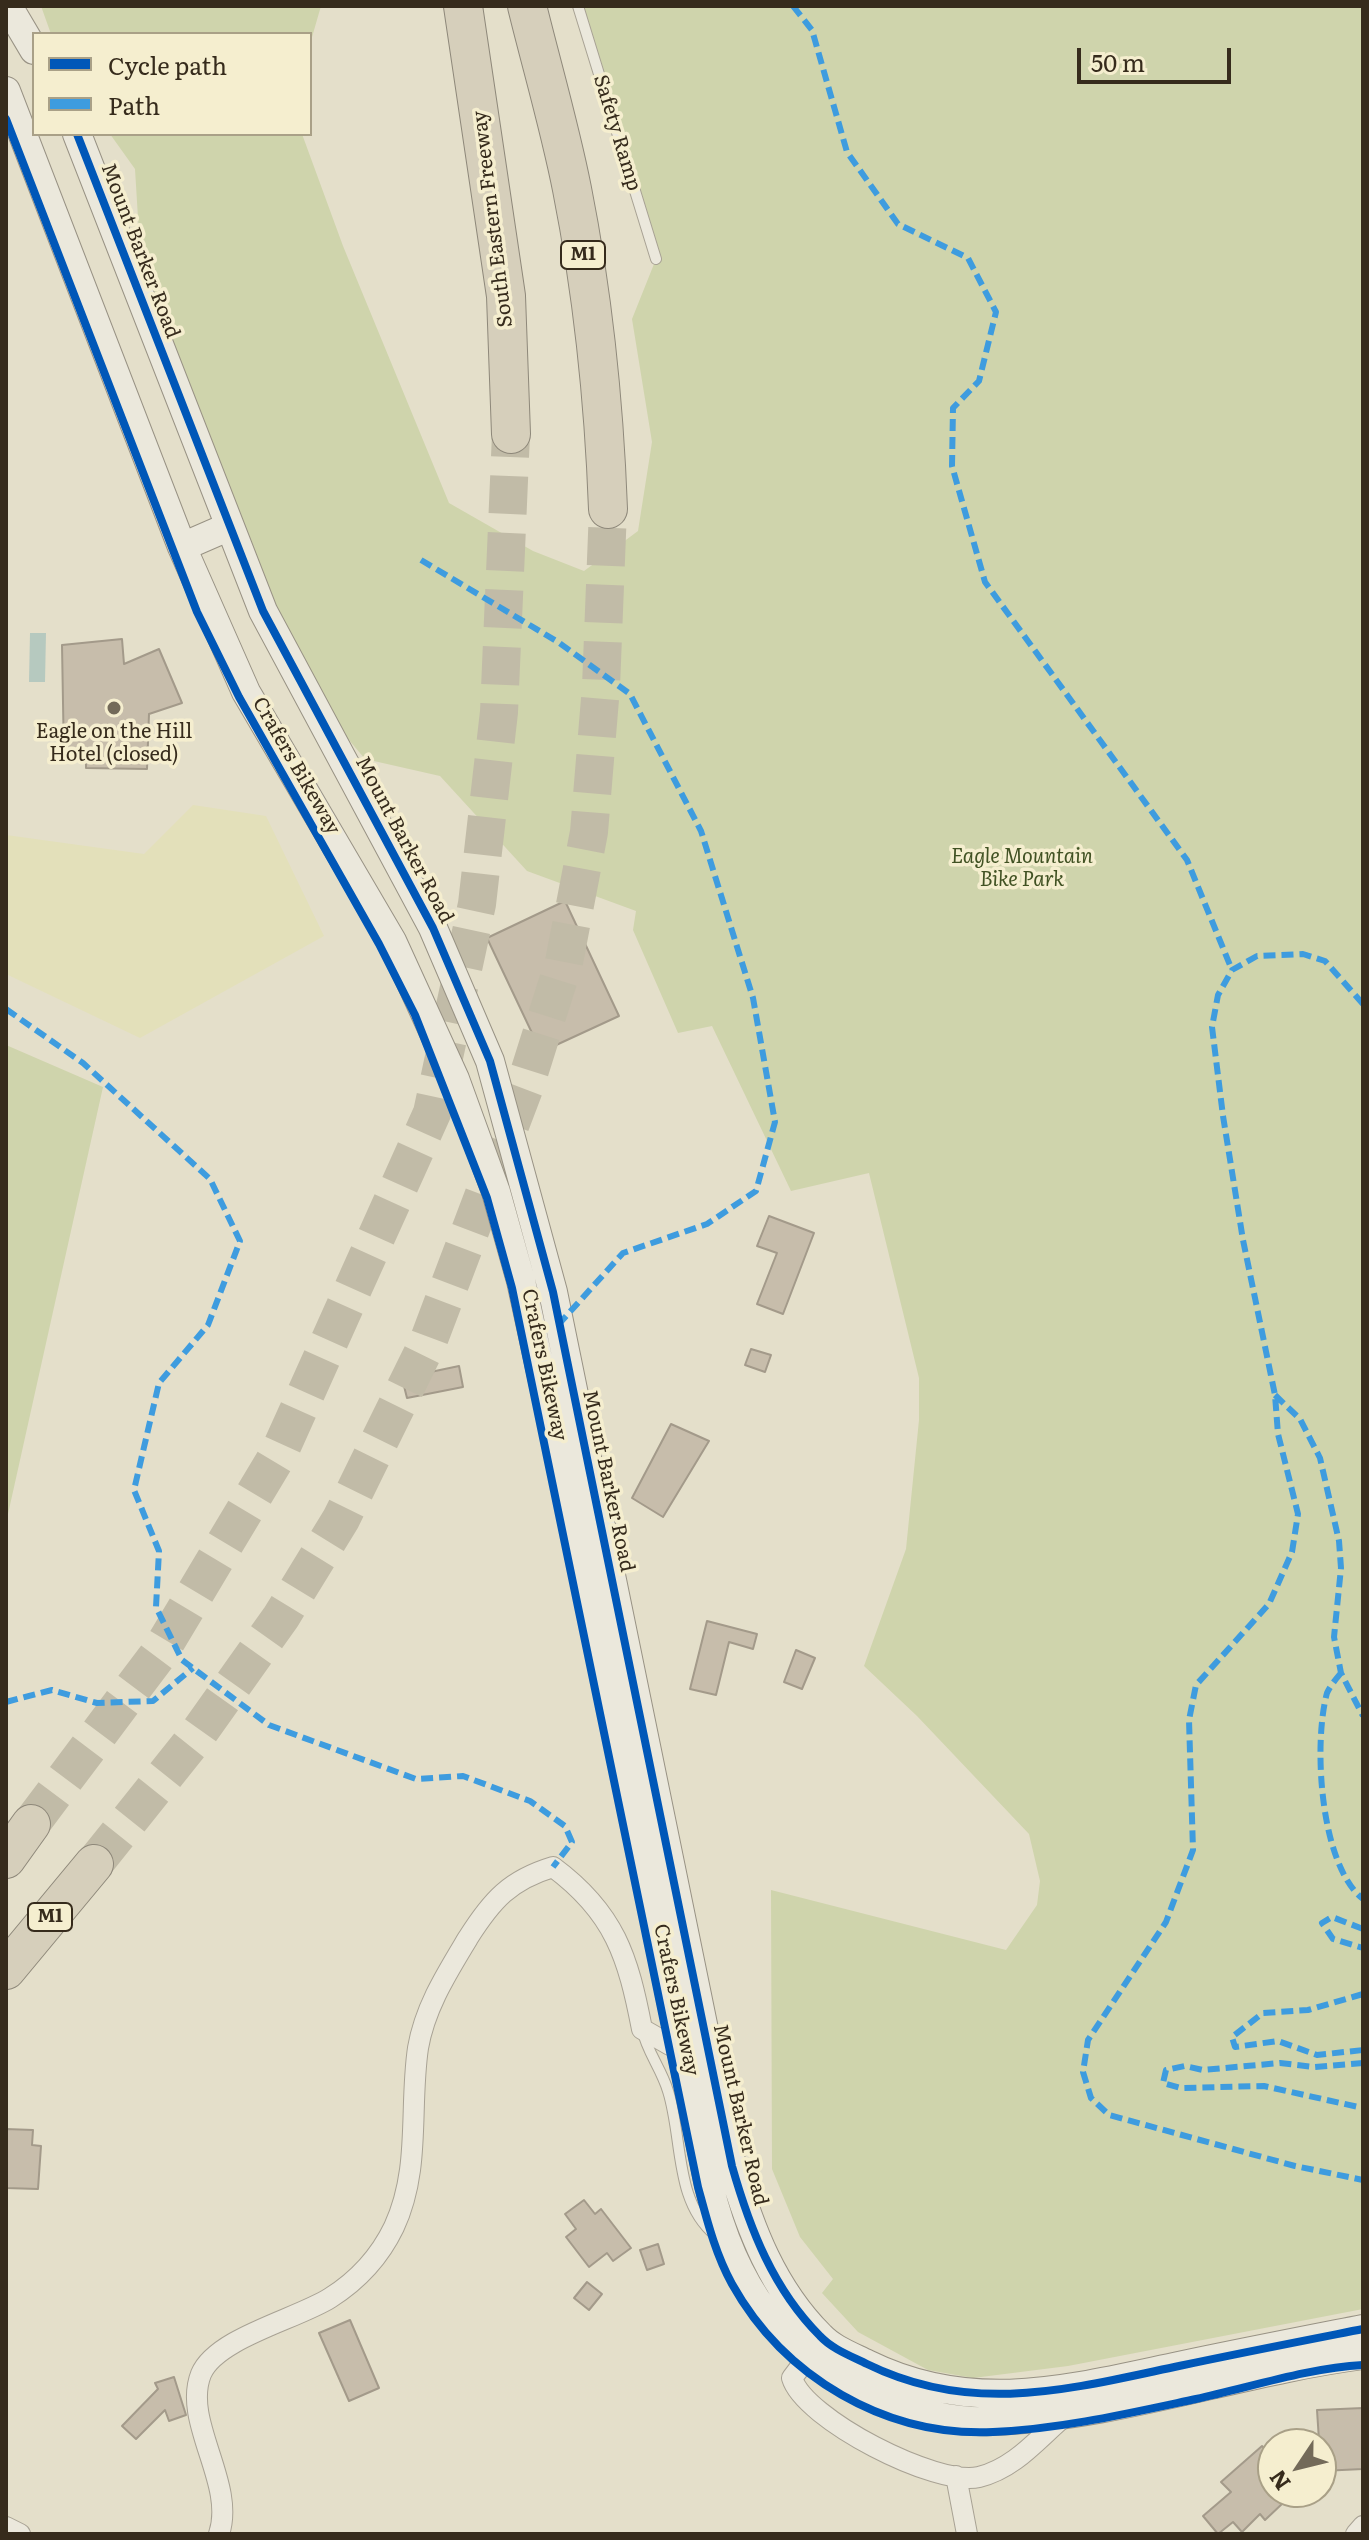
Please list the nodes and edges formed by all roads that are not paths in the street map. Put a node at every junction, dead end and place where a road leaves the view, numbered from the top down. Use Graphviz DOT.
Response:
graph roads {
  1 [pos="8,6"];
  2 [pos="463,6"];
  3 [pos="527,6"];
  4 [pos="578,6"];
  5 [pos="32,47"];
  6 [pos="6,91"];
  7 [pos="78,136"];
  8 [pos="656,259"];
  9 [pos="511,434"];
  10 [pos="608,509"];
  11 [pos="228,527"];
  12 [pos="182,547"];
  13 [pos="500,1099"];
  14 [pos="468,1111"];
  15 [pos="31,1824"];
  16 [pos="6,1859"];
  17 [pos="94,1864"];
  18 [pos="6,1970"];
  19 [pos="642,2029"];
  20 [pos="694,2046"];
  21 [pos="726,2244"];
  22 [pos="1363,2329"];
  23 [pos="814,2348"];
  24 [pos="1363,2355"];
  25 [pos="1069,2412"];
  26 [pos="956,2476"];
  27 [pos="1363,2526"];
  28 [pos="6,2527"];
  29 [pos="20,2534"];
  30 [pos="219,2534"];
  31 [pos="967,2534"];
  32 [pos="1356,2534"];
  1 -- 5 [label="main road"];
  2 -- 9 [label="highway, South Eastern Freeway"];
  3 -- 10 [label="highway, M1"];
  4 -- 8 [label="lane, Safety Ramp"];
  6 -- 12 [label="main road, Mount Barker Road"];
  7 -- 11 [label="main road, Mount Barker Road"];
  11 -- 12 [label="main road"];
  11 -- 13 [label="main road, Mount Barker Road"];
  12 -- 14 [label="main road, Mount Barker Road"];
  13 -- 14 [label="main road"];
  13 -- 20 [label="main road, Mount Barker Road"];
  14 -- 20 [label="main road, Mount Barker Road"];
  15 -- 16 [label="highway"];
  17 -- 18 [label="highway, M1"];
  19 -- 20 [label="street"];
  19 -- 21 [label="lane"];
  19 -- 30 [label="street"];
  20 -- 21 [label="main road, Mount Barker Road"];
  20 -- 23 [label="main road, Mount Barker Road"];
  21 -- 23 [label="main road, Mount Barker Road"];
  22 -- 23 [label="main road, Mount Barker Road"];
  23 -- 25 [label="main road, Mount Barker Road"];
  23 -- 26 [label="street"];
  24 -- 25 [label="main road, Mount Barker Road"];
  25 -- 26 [label="street"];
  26 -- 31 [label="street"];
  27 -- 32 [label="street"];
  28 -- 29 [label="street"];
}
